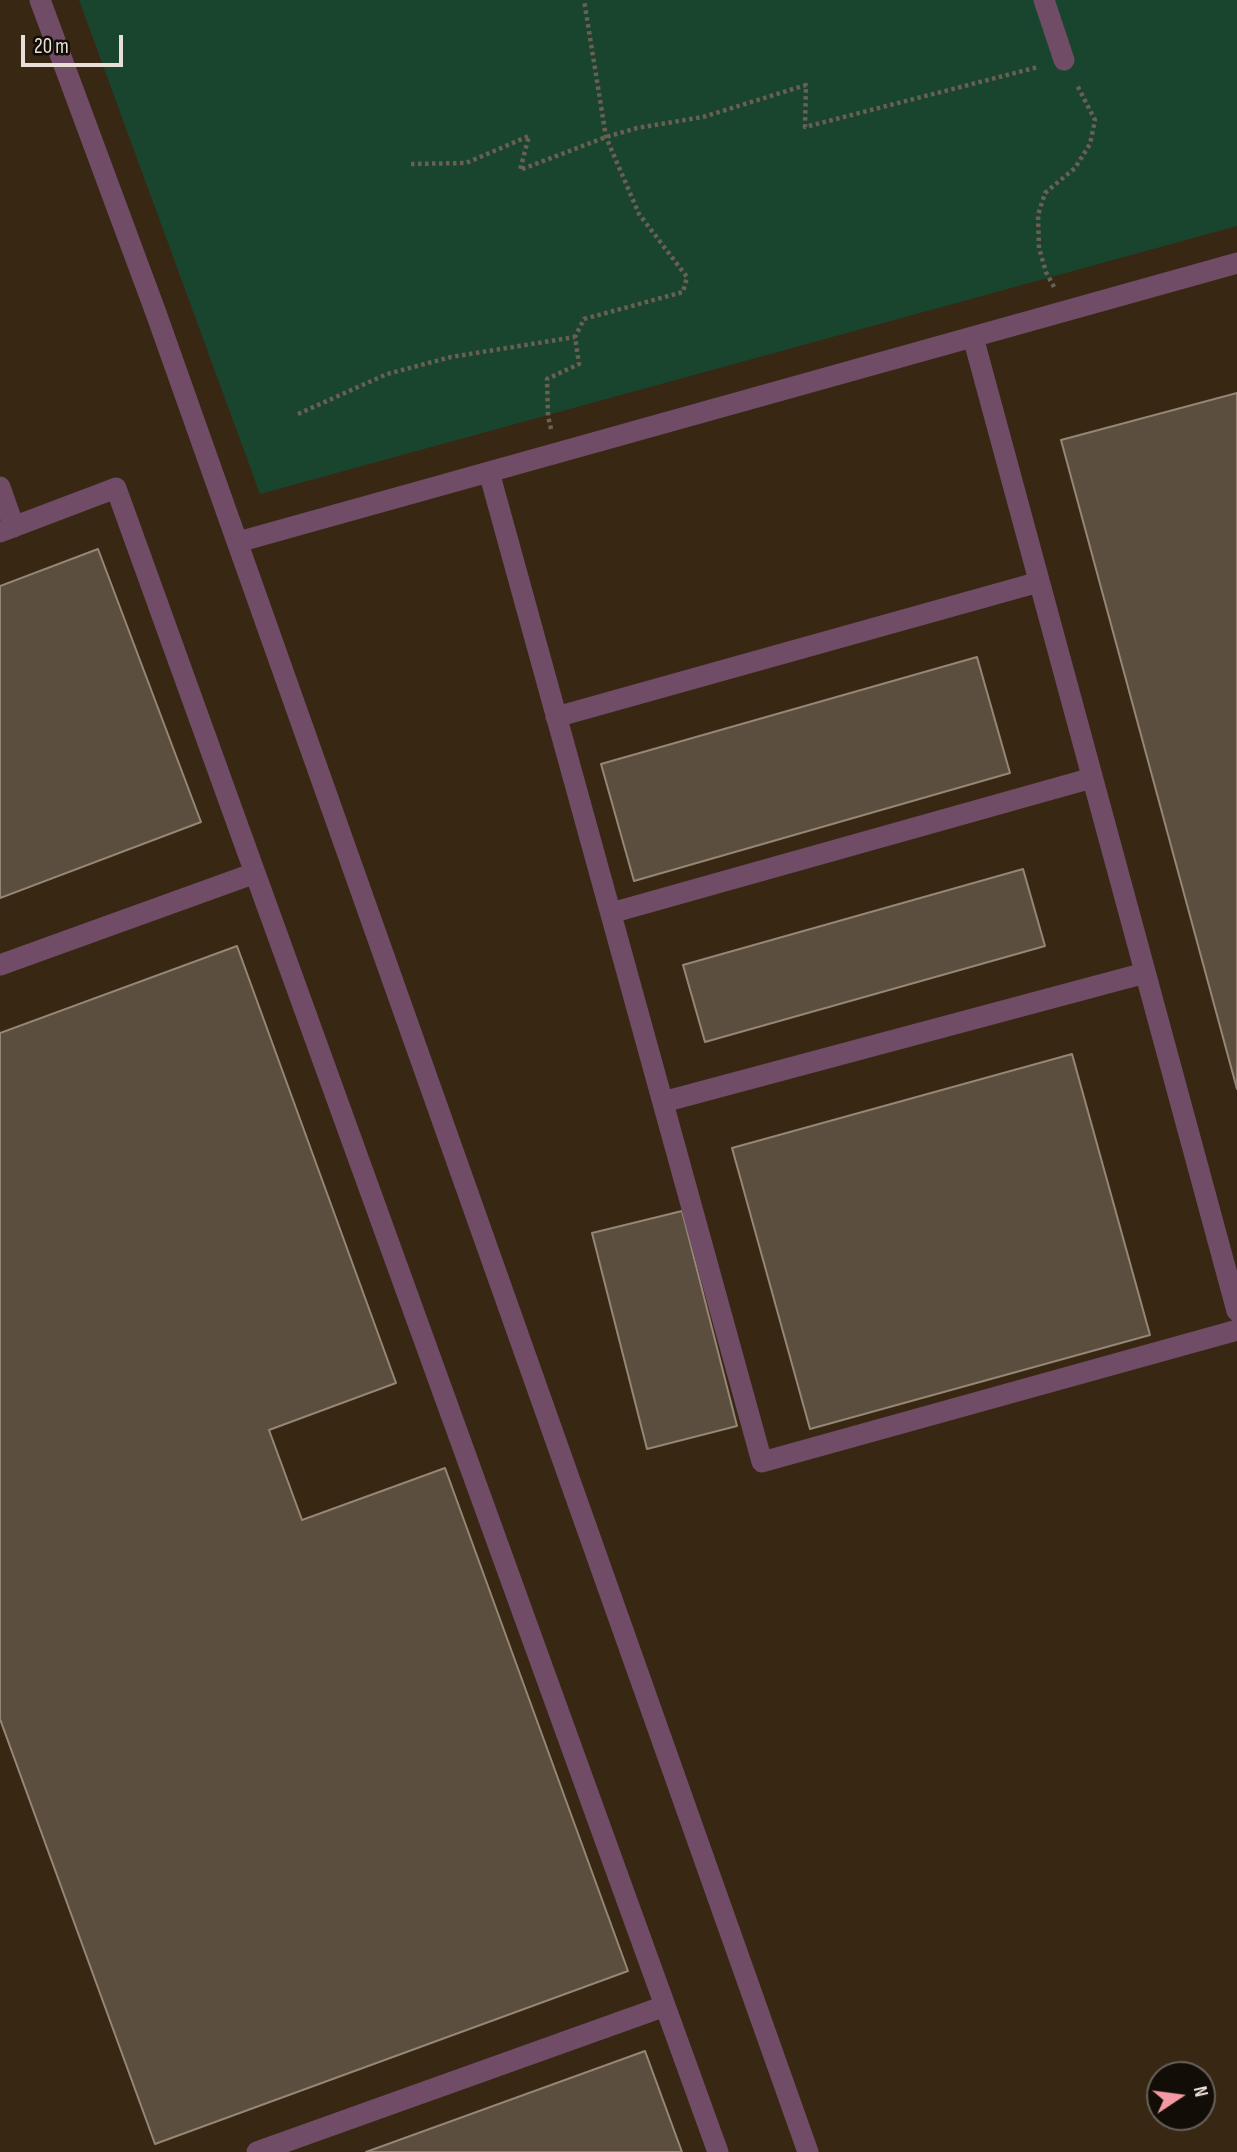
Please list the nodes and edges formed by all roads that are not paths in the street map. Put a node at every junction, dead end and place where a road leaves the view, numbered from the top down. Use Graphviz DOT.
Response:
graph roads {
  1 [pos="40,0"];
  2 [pos="1044,0"];
  3 [pos="1064,60"];
  4 [pos="1237,263"];
  5 [pos="973,337"];
  6 [pos="489,472"];
  7 [pos="0,487"];
  8 [pos="7,529"];
  9 [pos="237,542"];
  10 [pos="1039,582"];
  11 [pos="556,717"];
  12 [pos="1092,778"];
  13 [pos="255,873"];
  14 [pos="611,913"];
  15 [pos="0,965"];
  16 [pos="1145,972"];
  17 [pos="663,1102"];
  18 [pos="1237,1311"];
  19 [pos="1237,1330"];
  20 [pos="666,2006"];
  21 [pos="257,2152"];
  22 [pos="718,2152"];
  23 [pos="808,2152"];
  1 -- 9 [label="street"];
  2 -- 3 [label="street"];
  4 -- 5 [label="street"];
  5 -- 6 [label="street"];
  5 -- 10 [label="street"];
  6 -- 9 [label="street"];
  6 -- 11 [label="street"];
  7 -- 8 [label="street"];
  8 -- 13 [label="street"];
  9 -- 23 [label="street"];
  10 -- 11 [label="street"];
  10 -- 12 [label="street"];
  11 -- 14 [label="street"];
  12 -- 14 [label="street"];
  12 -- 16 [label="street"];
  13 -- 15 [label="street"];
  13 -- 20 [label="street"];
  14 -- 17 [label="street"];
  16 -- 17 [label="street"];
  16 -- 18 [label="street"];
  17 -- 19 [label="street"];
  20 -- 21 [label="street"];
  20 -- 22 [label="street"];
}
